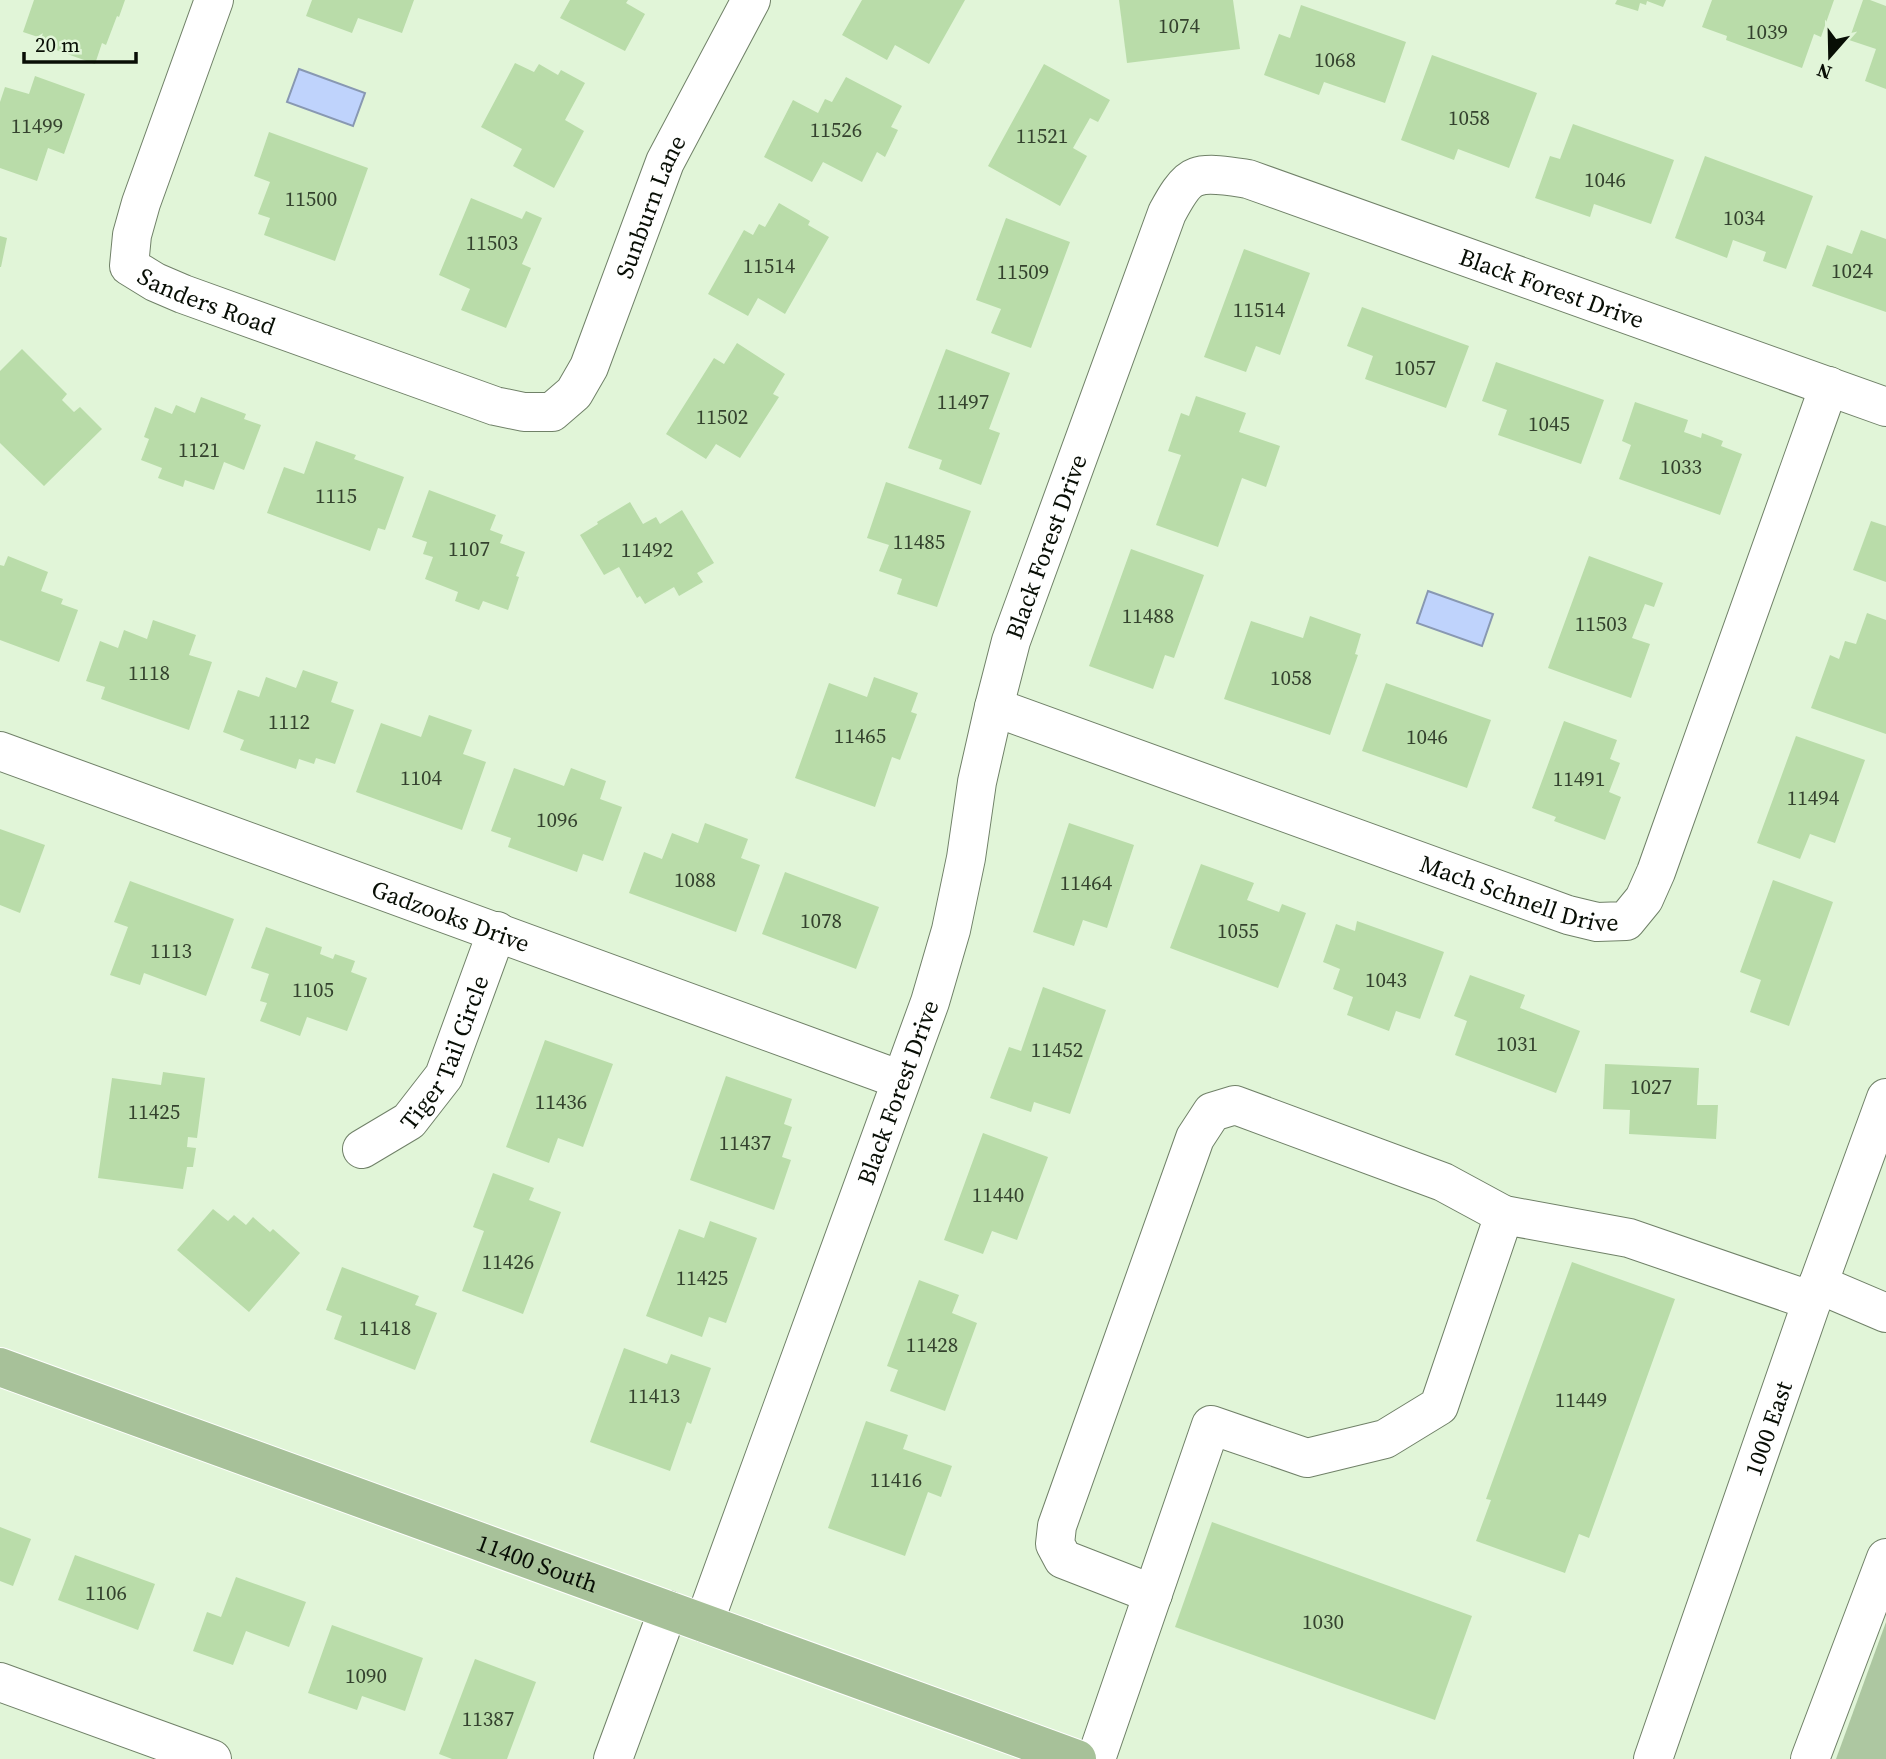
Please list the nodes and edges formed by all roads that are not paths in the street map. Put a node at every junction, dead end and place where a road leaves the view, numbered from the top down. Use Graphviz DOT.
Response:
graph roads {
  1 [pos="214,0"];
  2 [pos="751,0"];
  3 [pos="1829,386"];
  4 [pos="1886,407"];
  5 [pos="552,412"];
  6 [pos="994,706"];
  7 [pos="0,751"];
  8 [pos="497,931"];
  9 [pos="901,1080"];
  10 [pos="1886,1098"];
  11 [pos="362,1149"];
  12 [pos="1504,1214"];
  13 [pos="1815,1293"];
  14 [pos="1886,1313"];
  15 [pos="0,1367"];
  16 [pos="1886,1558"];
  17 [pos="1153,1594"];
  18 [pos="668,1610"];
  19 [pos="704,1623"];
  20 [pos="0,1682"];
  21 [pos="192,1756"];
  22 [pos="1076,1758"];
  23 [pos="613,1759"];
  24 [pos="1653,1759"];
  25 [pos="1810,1759"];
  1 -- 5 [label="street, Sanders Road"];
  2 -- 5 [label="street, Sunburn Lane"];
  3 -- 4 [label="street, Black Forest Drive"];
  3 -- 6 [label="street, Black Forest Drive"];
  3 -- 6 [label="street, Mach Schnell Drive"];
  6 -- 9 [label="street, Black Forest Drive"];
  7 -- 8 [label="street, Gadzooks Drive"];
  8 -- 9 [label="street, Gadzooks Drive"];
  8 -- 11 [label="street, Tiger Tail Circle"];
  9 -- 19 [label="street, Black Forest Drive"];
  10 -- 13 [label="street, 1000 East"];
  12 -- 13 [label="street"];
  12 -- 17 [label="street"];
  12 -- 17 [label="street"];
  13 -- 14 [label="street"];
  13 -- 24 [label="street, 1000 East"];
  15 -- 18 [label="main road, 11400 South"];
  16 -- 25 [label="street"];
  17 -- 22 [label="street"];
  18 -- 19 [label="main road, 11400 South"];
  18 -- 23 [label="street"];
  19 -- 22 [label="main road, 11400 South"];
  20 -- 21 [label="street"];
}
